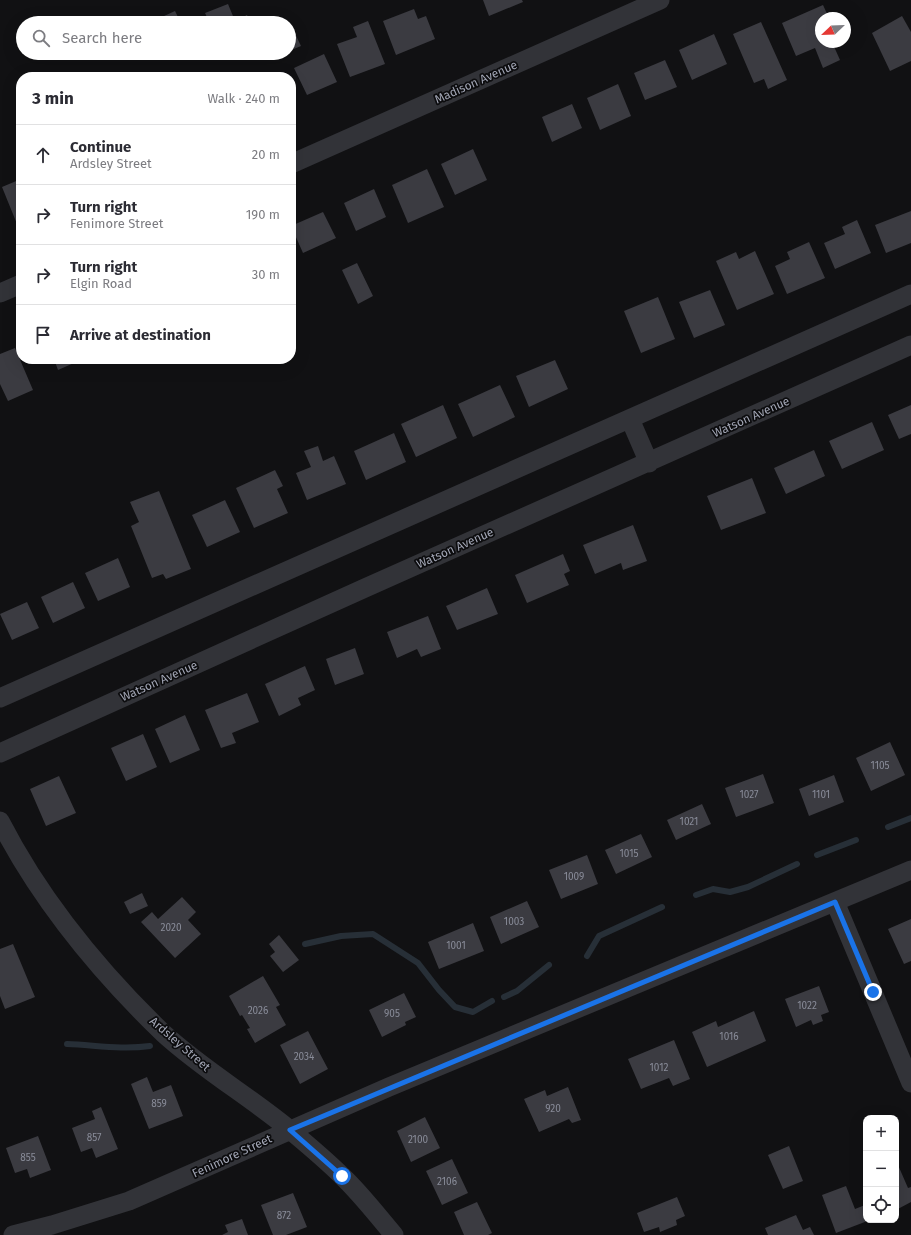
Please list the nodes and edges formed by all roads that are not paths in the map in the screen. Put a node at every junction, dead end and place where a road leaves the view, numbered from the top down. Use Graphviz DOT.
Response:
graph roads {
  1 [pos="660,0"];
  2 [pos="296,162"];
  3 [pos="16,286"];
  4 [pos="0,293"];
  5 [pos="911,294"];
  6 [pos="911,345"];
  7 [pos="630,419"];
  8 [pos="649,463"];
  9 [pos="0,698"];
  10 [pos="0,752"];
  11 [pos="0,821"];
  12 [pos="911,870"];
  13 [pos="835,902"];
  14 [pos="911,1083"];
  15 [pos="290,1130"];
  16 [pos="13,1235"];
  17 [pos="394,1235"];
  1 -- 2 [label="street, Madison Avenue"];
  3 -- 4 [label="street"];
  5 -- 7 [label="street"];
  6 -- 8 [label="street, Watson Avenue"];
  7 -- 8 [label="street"];
  7 -- 9 [label="street"];
  8 -- 10 [label="street, Watson Avenue"];
  11 -- 15 [label="street, Ardsley Street"];
  12 -- 13 [label="street, Fenimore Street"];
  13 -- 14 [label="street"];
  13 -- 15 [label="street, Fenimore Street"];
  15 -- 16 [label="street, Fenimore Street"];
  15 -- 17 [label="street, Ardsley Street"];
}
